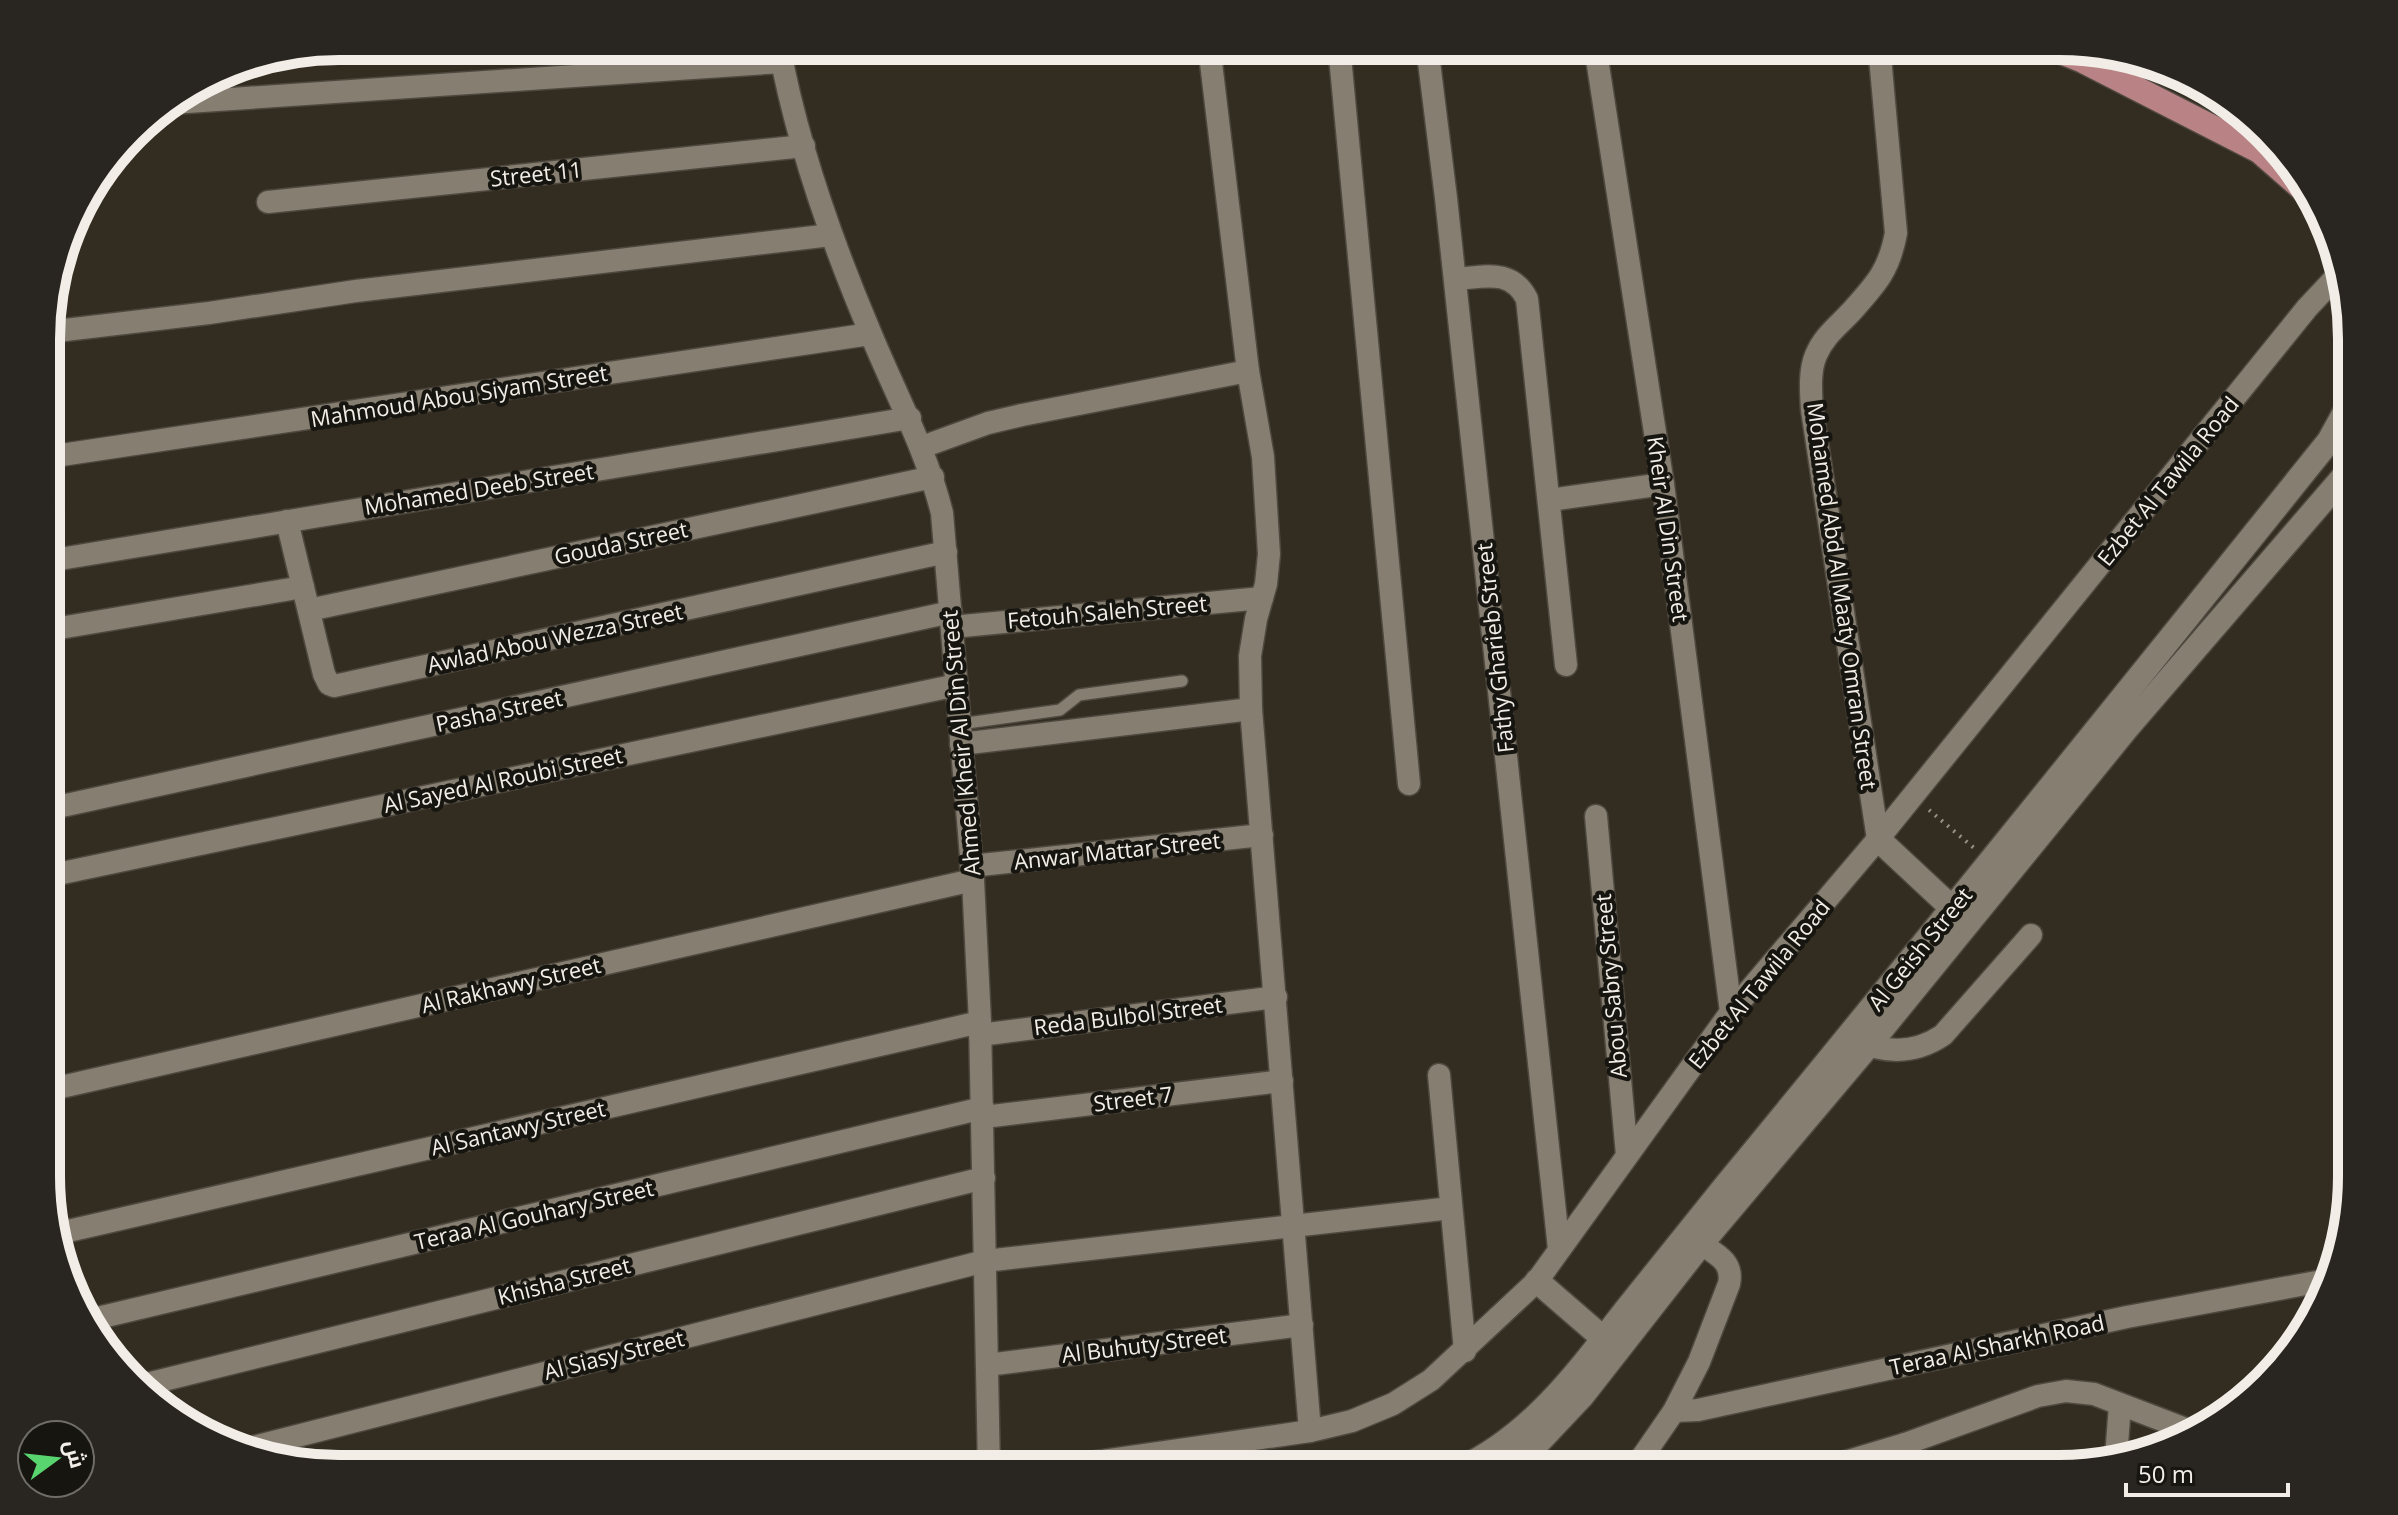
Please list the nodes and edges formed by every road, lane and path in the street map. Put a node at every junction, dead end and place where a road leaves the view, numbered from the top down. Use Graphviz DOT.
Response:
graph roads {
  1 [pos="1211,60"];
  2 [pos="1340,60"];
  3 [pos="1429,60"];
  4 [pos="1597,60"];
  5 [pos="1880,60"];
  6 [pos="697,61"];
  7 [pos="783,61"];
  8 [pos="2085,62"];
  9 [pos="194,101"];
  10 [pos="804,146"];
  11 [pos="2280,169"];
  12 [pos="268,202"];
  13 [pos="831,235"];
  14 [pos="1455,279"];
  15 [pos="2332,281"];
  16 [pos="60,331"];
  17 [pos="870,334"];
  18 [pos="1248,371"];
  19 [pos="910,418"];
  20 [pos="2337,426"];
  21 [pos="922,447"];
  22 [pos="60,455"];
  23 [pos="933,477"];
  24 [pos="1663,484"];
  25 [pos="2337,484"];
  26 [pos="1550,500"];
  27 [pos="287,521"];
  28 [pos="946,552"];
  29 [pos="60,559"];
  30 [pos="303,587"];
  31 [pos="1262,598"];
  32 [pos="309,610"];
  33 [pos="951,620"];
  34 [pos="60,628"];
  35 [pos="1566,665"];
  36 [pos="1182,681"];
  37 [pos="957,685"];
  38 [pos="1251,709"];
  39 [pos="960,734"];
  40 [pos="1409,784"];
  41 [pos="1913,796"];
  42 [pos="60,806"];
  43 [pos="1596,816"];
  44 [pos="1262,835"];
  45 [pos="1878,839"];
  46 [pos="1991,862"];
  47 [pos="60,873"];
  48 [pos="972,873"];
  49 [pos="1953,909"];
  50 [pos="2031,935"];
  51 [pos="1276,997"];
  52 [pos="1731,1012"];
  53 [pos="980,1028"];
  54 [pos="1858,1041"];
  55 [pos="1439,1075"];
  56 [pos="1282,1081"];
  57 [pos="60,1087"];
  58 [pos="984,1113"];
  59 [pos="1627,1155"];
  60 [pos="984,1178"];
  61 [pos="1451,1208"];
  62 [pos="1294,1227"];
  63 [pos="65,1232"];
  64 [pos="1701,1244"];
  65 [pos="1559,1249"];
  66 [pos="985,1261"];
  67 [pos="1537,1281"];
  68 [pos="2316,1282"];
  69 [pos="98,1318"];
  70 [pos="1302,1325"];
  71 [pos="1604,1339"];
  72 [pos="1465,1351"];
  73 [pos="987,1365"];
  74 [pos="152,1383"];
  75 [pos="2120,1405"];
  76 [pos="1674,1411"];
  77 [pos="2180,1427"];
  78 [pos="1310,1431"];
  79 [pos="265,1444"];
  80 [pos="1905,1444"];
  81 [pos="2117,1448"];
  82 [pos="1488,1454"];
  83 [pos="1525,1454"];
  84 [pos="1644,1454"];
  85 [pos="1885,1454"];
  86 [pos="1906,1454"];
  87 [pos="989,1455"];
  88 [pos="1147,1455"];
  1 -- 18 [label="street"];
  2 -- 40 [label="street"];
  3 -- 14 [label="street, Fathy Gharieb Street"];
  4 -- 24 [label="street, Kheir Al Din Street"];
  5 -- 45 [label="street, Mohamed Abd Al Maaty Omran Street"];
  6 -- 9 [label="street"];
  7 -- 10 [label="street, Ahmed Kheir Al Din Street"];
  8 -- 11 [label="main road"];
  10 -- 12 [label="street, Street 11"];
  10 -- 13 [label="street, Ahmed Kheir Al Din Street"];
  13 -- 16 [label="street"];
  13 -- 17 [label="street, Ahmed Kheir Al Din Street"];
  14 -- 26 [label="street"];
  14 -- 65 [label="street, Fathy Gharieb Street"];
  15 -- 41 [label="street, Ezbet Al Tawila Road"];
  17 -- 19 [label="street, Ahmed Kheir Al Din Street"];
  17 -- 22 [label="street, Mahmoud Abou Siyam Street"];
  18 -- 21 [label="street"];
  18 -- 31 [label="street"];
  19 -- 21 [label="street, Ahmed Kheir Al Din Street"];
  19 -- 27 [label="street, Mohamed Deeb Street"];
  20 -- 46 [label="main road, Al Geish Street"];
  21 -- 23 [label="street, Ahmed Kheir Al Din Street"];
  23 -- 28 [label="street, Ahmed Kheir Al Din Street"];
  23 -- 32 [label="street, Gouda Street"];
  24 -- 26 [label="street"];
  24 -- 52 [label="street, Kheir Al Din Street"];
  25 -- 54 [label="main road, Al Geish Street"];
  26 -- 35 [label="street"];
  27 -- 29 [label="street, Mohamed Deeb Street"];
  27 -- 30 [label="street, Awlad Abou Wezza Street"];
  28 -- 32 [label="street, Awlad Abou Wezza Street"];
  28 -- 33 [label="street, Ahmed Kheir Al Din Street"];
  30 -- 32 [label="street, Awlad Abou Wezza Street"];
  30 -- 34 [label="street"];
  31 -- 33 [label="street, Fetouh Saleh Street"];
  31 -- 38 [label="street"];
  33 -- 37 [label="street, Ahmed Kheir Al Din Street"];
  33 -- 42 [label="street, Pasha Street"];
  36 -- 39 [label="lane"];
  37 -- 39 [label="street, Ahmed Kheir Al Din Street"];
  37 -- 47 [label="street, Al Sayed Al Roubi Street"];
  38 -- 39 [label="street"];
  38 -- 44 [label="street"];
  39 -- 48 [label="street, Ahmed Kheir Al Din Street"];
  41 -- 45 [label="street, Ezbet Al Tawila Road"];
  41 -- 46 [label="path"];
  43 -- 59 [label="street, Abou Sabry Street"];
  44 -- 48 [label="street, Anwar Mattar Street"];
  44 -- 51 [label="street"];
  45 -- 49 [label="main road"];
  45 -- 52 [label="street, Ezbet Al Tawila Road"];
  46 -- 49 [label="main road, Al Geish Street"];
  48 -- 53 [label="street, Ahmed Kheir Al Din Street"];
  48 -- 57 [label="street, Al Rakhawy Street"];
  49 -- 54 [label="main road, Al Geish Street"];
  50 -- 54 [label="street"];
  51 -- 53 [label="street, Reda Bulbol Street"];
  51 -- 56 [label="street"];
  52 -- 59 [label="street, Ezbet Al Tawila Road"];
  53 -- 58 [label="street, Ahmed Kheir Al Din Street"];
  53 -- 63 [label="street, Al Santawy Street"];
  54 -- 64 [label="main road, Al Geish Street"];
  54 -- 71 [label="main road, Al Geish Street"];
  55 -- 61 [label="street"];
  56 -- 58 [label="street, Street 7"];
  56 -- 62 [label="street"];
  58 -- 60 [label="street, Ahmed Kheir Al Din Street"];
  58 -- 69 [label="street, Teraa Al Gouhary Street"];
  59 -- 65 [label="street, Ezbet Al Tawila Road"];
  60 -- 66 [label="street, Ahmed Kheir Al Din Street"];
  60 -- 74 [label="street, Khisha Street"];
  61 -- 62 [label="street, Al Siasy Street"];
  61 -- 72 [label="street"];
  62 -- 66 [label="street, Al Siasy Street"];
  62 -- 70 [label="street"];
  64 -- 76 [label="street"];
  64 -- 83 [label="main road, Al Geish Street"];
  65 -- 67 [label="street, Ezbet Al Tawila Road"];
  66 -- 73 [label="street, Ahmed Kheir Al Din Street"];
  66 -- 79 [label="street, Al Siasy Street"];
  67 -- 71 [label="main road"];
  67 -- 72 [label="street, Ezbet Al Tawila Road"];
  68 -- 76 [label="street, Teraa Al Sharkh Road"];
  70 -- 73 [label="street, Al Buhuty Street"];
  70 -- 78 [label="street"];
  71 -- 82 [label="main road, Al Geish Street"];
  72 -- 78 [label="street, Ezbet Al Tawila Road"];
  73 -- 87 [label="street, Ahmed Kheir Al Din Street"];
  75 -- 77 [label="street"];
  75 -- 80 [label="street"];
  75 -- 81 [label="street"];
  76 -- 84 [label="street"];
  78 -- 88 [label="street, Ezbet Al Tawila Road"];
  80 -- 85 [label="street"];
  80 -- 86 [label="street"];
}
